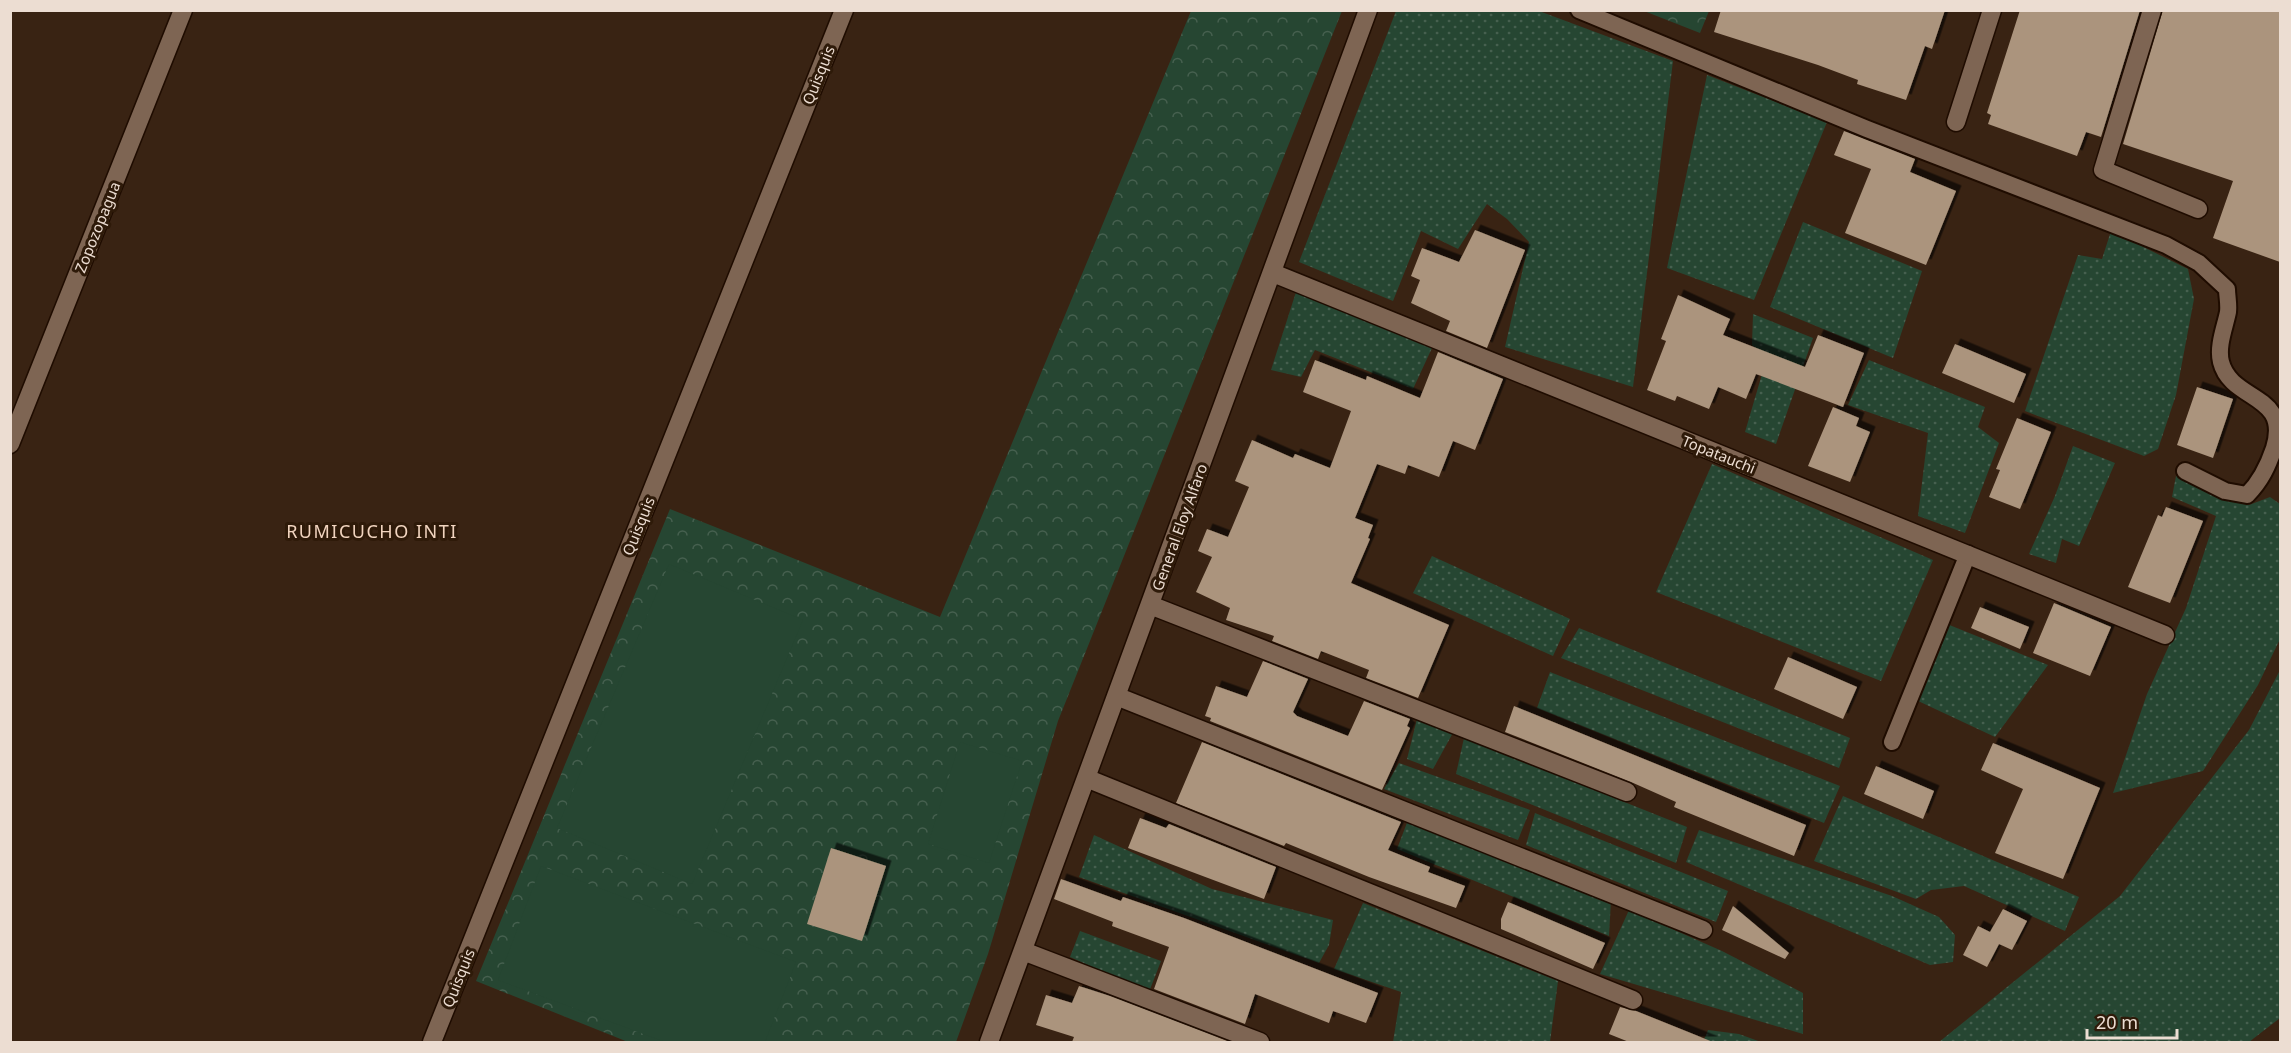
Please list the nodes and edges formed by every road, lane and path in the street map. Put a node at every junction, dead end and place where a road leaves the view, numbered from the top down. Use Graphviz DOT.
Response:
graph roads {
  1 [pos="183,10"];
  2 [pos="844,10"];
  3 [pos="1368,10"];
  4 [pos="1579,10"];
  5 [pos="1992,10"];
  6 [pos="2152,10"];
  7 [pos="1956,122"];
  8 [pos="2198,209"];
  9 [pos="1273,273"];
  10 [pos="10,444"];
  11 [pos="2185,471"];
  12 [pos="1968,554"];
  13 [pos="1150,605"];
  14 [pos="2164,635"];
  15 [pos="1116,696"];
  16 [pos="1892,742"];
  17 [pos="1086,778"];
  18 [pos="1627,792"];
  19 [pos="1703,930"];
  20 [pos="1023,951"];
  21 [pos="1633,1000"];
  22 [pos="432,1042"];
  23 [pos="989,1042"];
  24 [pos="1260,1042"];
  1 -- 10 [label="street, Zopozopagua"];
  2 -- 22 [label="street, Quisquis"];
  3 -- 9 [label="street, General Eloy Alfaro"];
  4 -- 11 [label="lane"];
  5 -- 7 [label="street"];
  6 -- 8 [label="street"];
  9 -- 12 [label="street, Topatauchi"];
  9 -- 13 [label="street, General Eloy Alfaro"];
  12 -- 14 [label="street, Topatauchi"];
  12 -- 16 [label="lane"];
  13 -- 15 [label="street, General Eloy Alfaro"];
  13 -- 18 [label="street"];
  15 -- 17 [label="street, General Eloy Alfaro"];
  15 -- 19 [label="street"];
  17 -- 20 [label="street, General Eloy Alfaro"];
  17 -- 21 [label="street"];
  20 -- 23 [label="street, General Eloy Alfaro"];
  20 -- 24 [label="street"];
}
